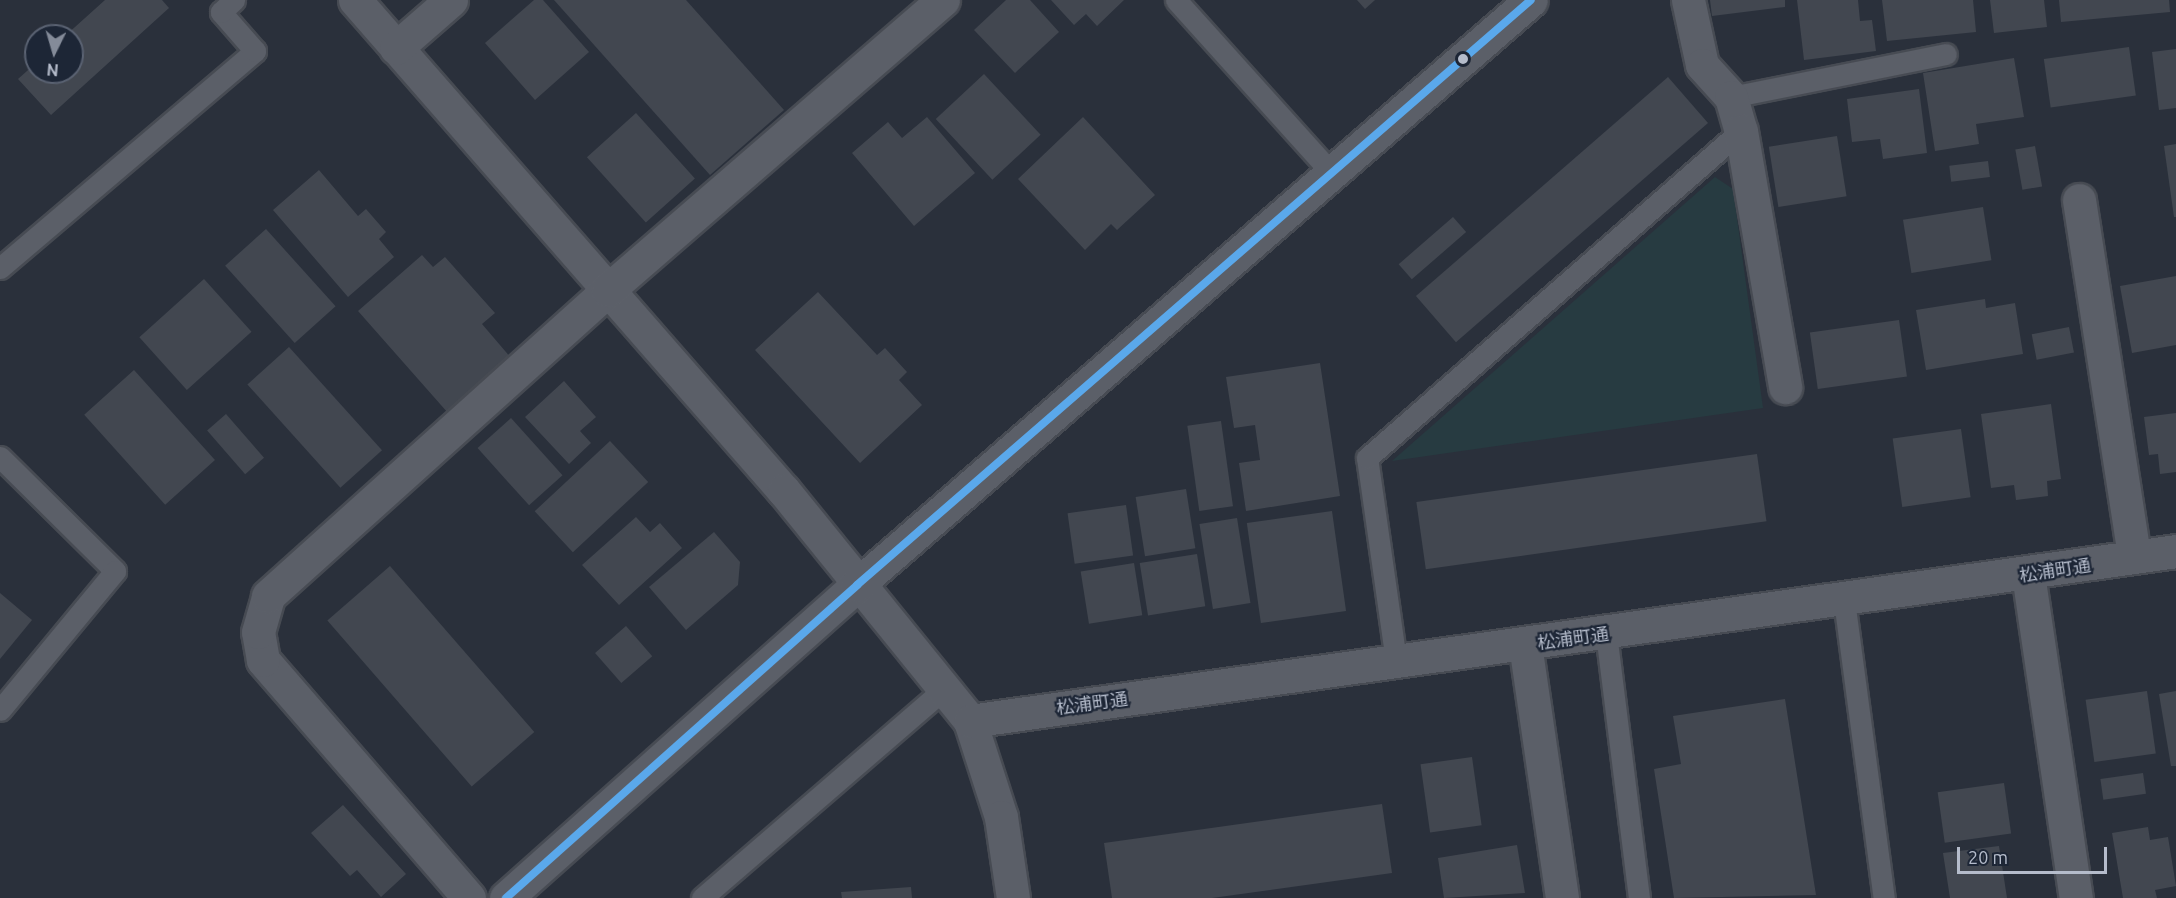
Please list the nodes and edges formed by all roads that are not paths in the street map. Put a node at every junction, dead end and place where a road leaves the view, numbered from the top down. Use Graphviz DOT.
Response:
graph roads {
  1 [pos="234,0"];
  2 [pos="355,0"];
  3 [pos="451,0"];
  4 [pos="943,0"];
  5 [pos="1176,0"];
  6 [pos="1531,0"];
  7 [pos="1688,0"];
  8 [pos="396,48"];
  9 [pos="1946,54"];
  10 [pos="1731,97"];
  11 [pos="1741,131"];
  12 [pos="1332,173"];
  13 [pos="2079,200"];
  14 [pos="0,268"];
  15 [pos="608,290"];
  16 [pos="1785,387"];
  17 [pos="0,457"];
  18 [pos="2176,551"];
  19 [pos="2134,557"];
  20 [pos="2028,574"];
  21 [pos="857,585"];
  22 [pos="1844,600"];
  23 [pos="1606,633"];
  24 [pos="1525,645"];
  25 [pos="1396,661"];
  26 [pos="944,689"];
  27 [pos="0,710"];
  28 [pos="970,721"];
  29 [pos="469,898"];
  30 [pos="506,898"];
  31 [pos="702,898"];
  32 [pos="1013,898"];
  33 [pos="1562,898"];
  34 [pos="1639,898"];
  35 [pos="1884,898"];
  36 [pos="2076,898"];
  1 -- 14 [label="lane"];
  2 -- 8 [label="street"];
  3 -- 8 [label="street"];
  4 -- 15 [label="street"];
  5 -- 12 [label="lane"];
  6 -- 12 [label="street"];
  7 -- 10 [label="street"];
  8 -- 15 [label="street"];
  9 -- 10 [label="lane"];
  10 -- 11 [label="street"];
  11 -- 16 [label="street"];
  11 -- 25 [label="lane"];
  12 -- 21 [label="street"];
  13 -- 19 [label="street"];
  15 -- 21 [label="street"];
  15 -- 29 [label="street"];
  17 -- 27 [label="lane"];
  18 -- 19 [label="street, 松浦町通"];
  19 -- 20 [label="street, 松浦町通"];
  20 -- 22 [label="street, 松浦町通"];
  20 -- 36 [label="street"];
  21 -- 26 [label="street"];
  21 -- 30 [label="street"];
  22 -- 23 [label="street, 松浦町通"];
  22 -- 35 [label="lane"];
  23 -- 24 [label="street, 松浦町通"];
  23 -- 34 [label="lane"];
  24 -- 25 [label="street, 松浦町通"];
  24 -- 33 [label="street"];
  25 -- 28 [label="street, 松浦町通"];
  26 -- 28 [label="street"];
  26 -- 31 [label="lane"];
  28 -- 32 [label="street"];
}
